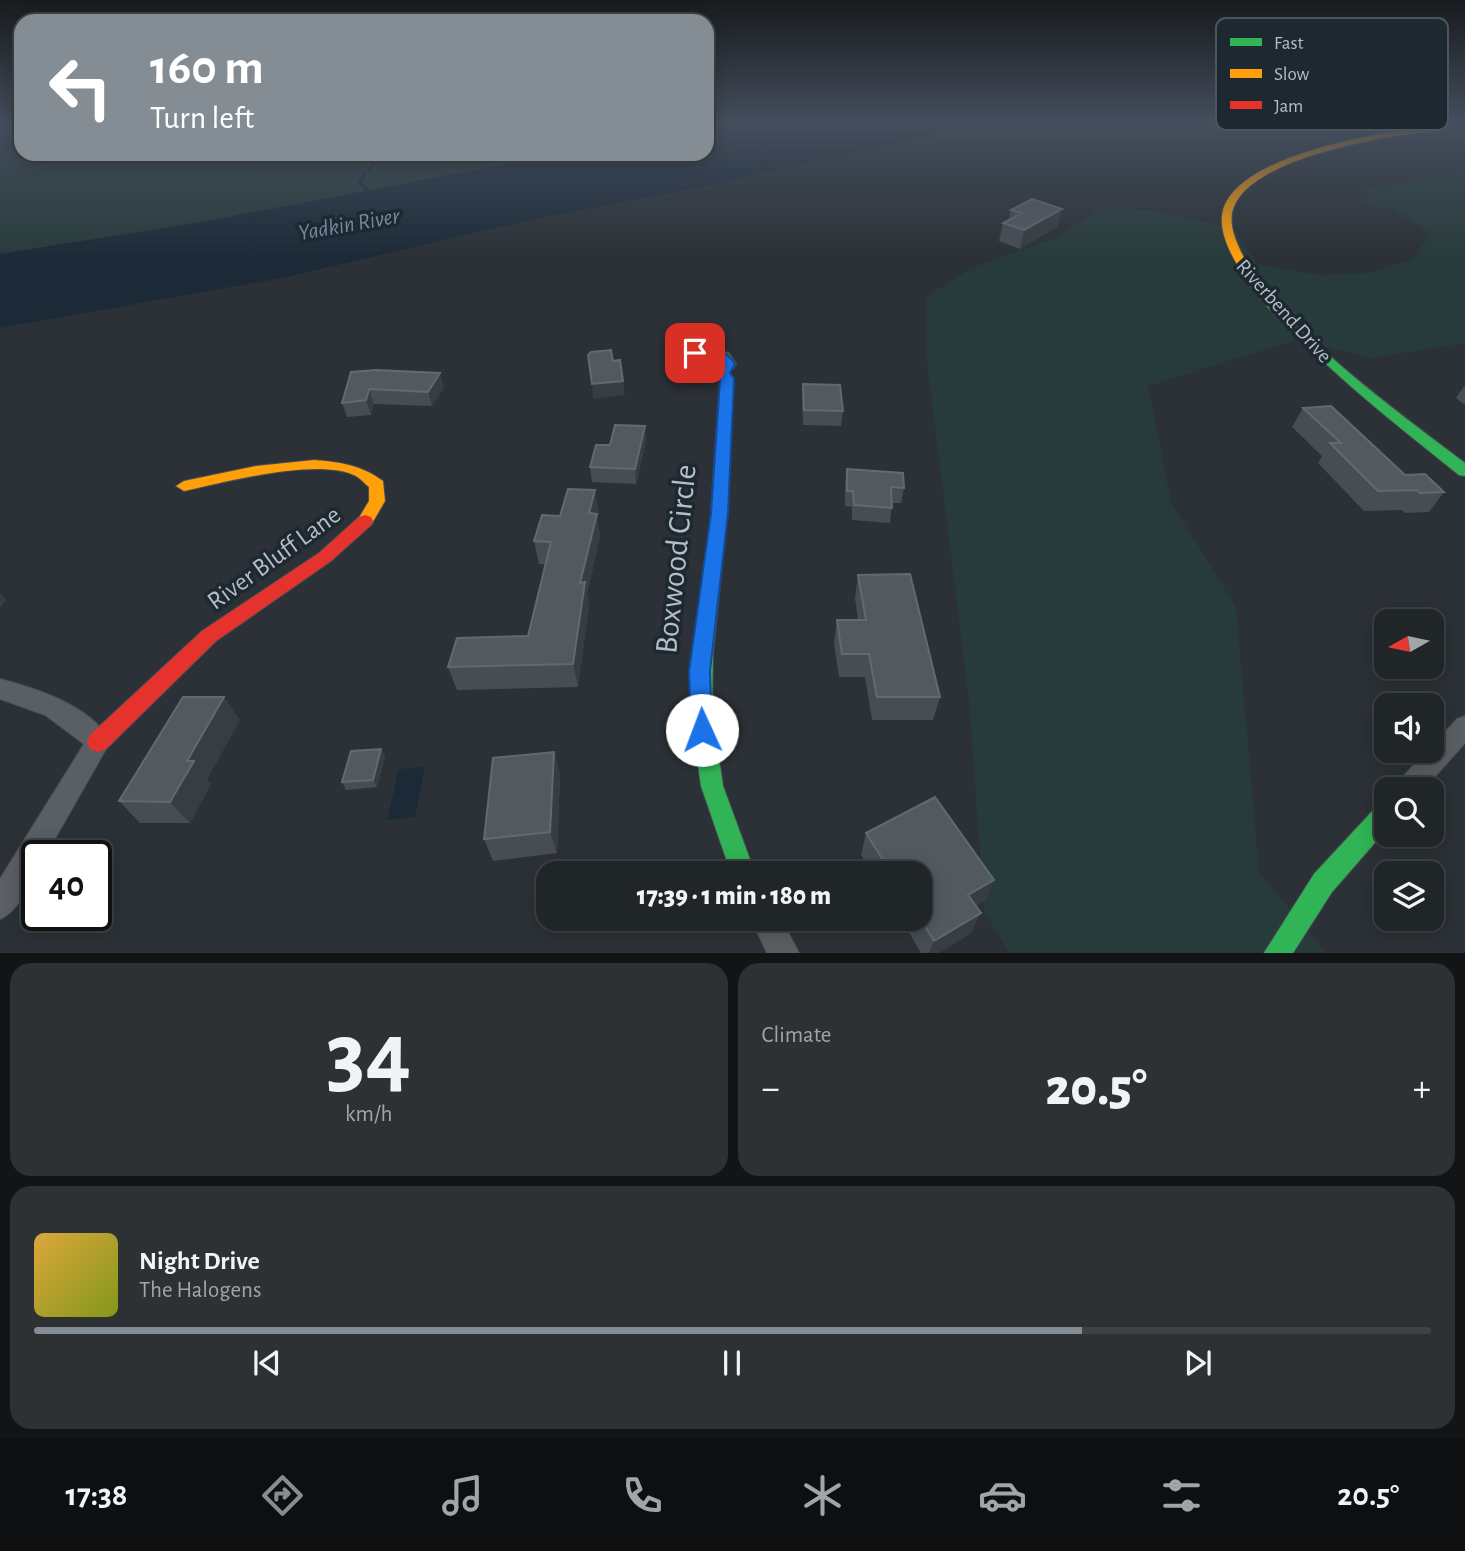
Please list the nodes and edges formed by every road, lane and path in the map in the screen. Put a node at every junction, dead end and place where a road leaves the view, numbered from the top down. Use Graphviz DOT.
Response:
graph roads {
  1 [pos="1273,169"];
  2 [pos="723,373"];
  3 [pos="1463,468"];
  4 [pos="184,486"];
  5 [pos="0,689"];
  6 [pos="1465,726"];
  7 [pos="98,743"];
  8 [pos="1419,777"];
  9 [pos="1374,826"];
  10 [pos="738,861"];
  11 [pos="0,905"];
  12 [pos="771,931"];
  13 [pos="783,953"];
  14 [pos="1277,953"];
  1 -- 3 [label="street, Riverbend Drive"];
  2 -- 10 [label="street, Boxwood Circle"];
  4 -- 7 [label="street, River Bluff Lane"];
  5 -- 7 [label="street"];
  6 -- 8 [label="street"];
  7 -- 11 [label="street"];
  9 -- 14 [label="street"];
  12 -- 13 [label="street"];
}
